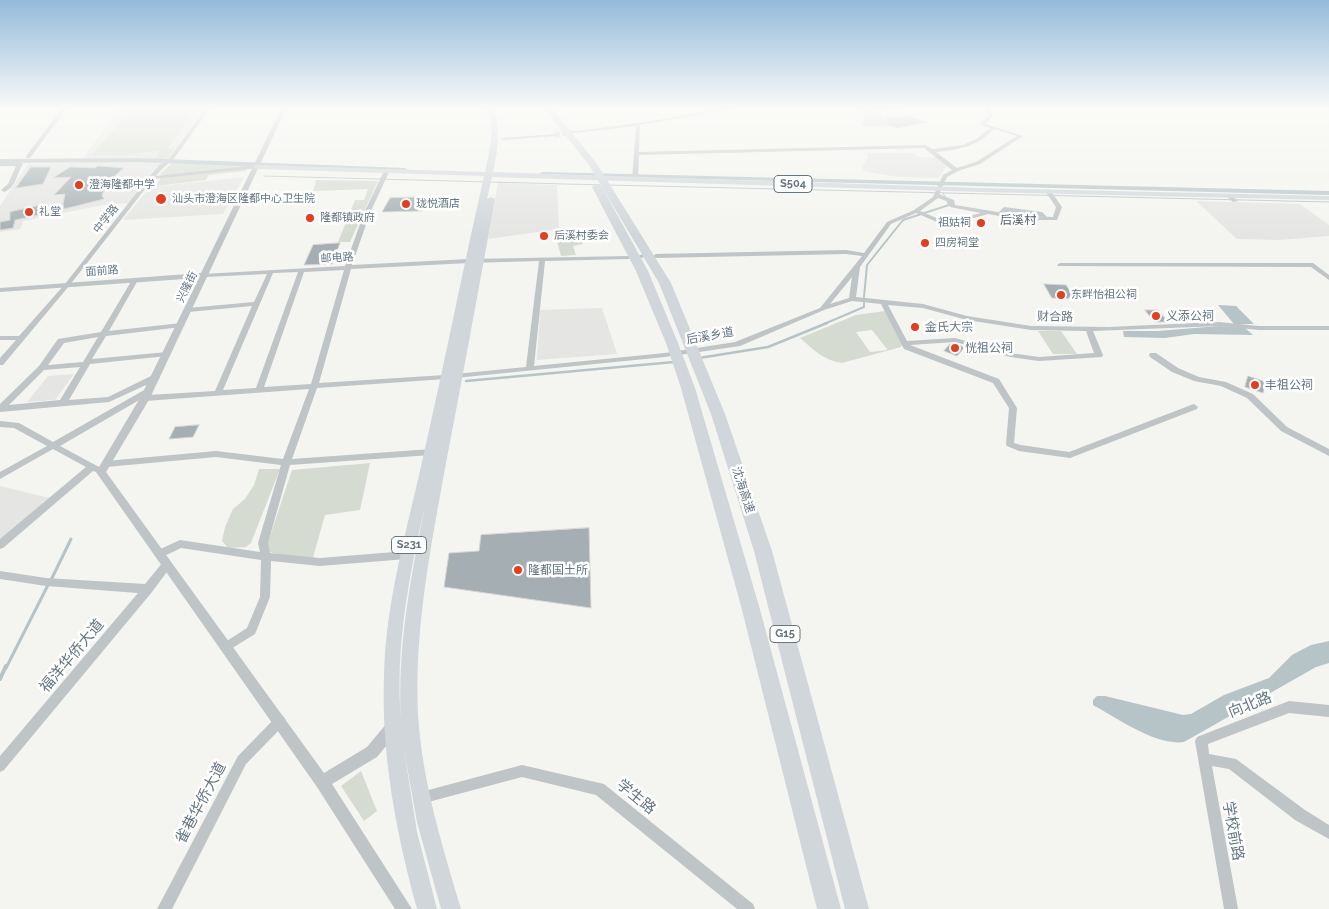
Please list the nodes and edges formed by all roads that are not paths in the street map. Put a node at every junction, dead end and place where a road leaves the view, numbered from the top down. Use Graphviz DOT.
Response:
graph roads {
  1 [pos="34,149"];
  2 [pos="178,149"];
  3 [pos="265,149"];
  4 [pos="495,149"];
  5 [pos="500,149"];
  6 [pos="576,149"];
  7 [pos="578,149"];
  8 [pos="636,149"];
  9 [pos="801,149"];
  10 [pos="950,149"];
  11 [pos="1000,149"];
  12 [pos="932,151"];
  13 [pos="636,154"];
  14 [pos="28,157"];
  15 [pos="0,164"];
  16 [pos="589,164"];
  17 [pos="164,165"];
  18 [pos="256,167"];
  19 [pos="956,170"];
  20 [pos="386,172"];
  21 [pos="635,177"];
  22 [pos="151,178"];
  23 [pos="491,180"];
  24 [pos="2,190"];
  25 [pos="605,190"];
  26 [pos="939,193"];
  27 [pos="1049,193"];
  28 [pos="0,196"];
  29 [pos="1329,198"];
  30 [pos="988,212"];
  31 [pos="920,213"];
  32 [pos="866,255"];
  33 [pos="656,256"];
  34 [pos="628,257"];
  35 [pos="542,259"];
  36 [pos="474,260"];
  37 [pos="1060,265"];
  38 [pos="348,267"];
  39 [pos="857,267"];
  40 [pos="302,270"];
  41 [pos="271,271"];
  42 [pos="206,275"];
  43 [pos="1329,278"];
  44 [pos="135,280"];
  45 [pos="67,285"];
  46 [pos="0,290"];
  47 [pos="852,299"];
  48 [pos="884,302"];
  49 [pos="257,304"];
  50 [pos="822,309"];
  51 [pos="188,310"];
  52 [pos="181,325"];
  53 [pos="1089,328"];
  54 [pos="1259,328"];
  55 [pos="1329,328"];
  56 [pos="103,334"];
  57 [pos="0,338"];
  58 [pos="22,338"];
  59 [pos="905,343"];
  60 [pos="167,354"];
  61 [pos="1153,355"];
  62 [pos="0,363"];
  63 [pos="86,363"];
  64 [pos="689,365"];
  65 [pos="42,368"];
  66 [pos="530,369"];
  67 [pos="156,377"];
  68 [pos="450,377"];
  69 [pos="314,386"];
  70 [pos="259,390"];
  71 [pos="218,393"];
  72 [pos="147,394"];
  73 [pos="62,403"];
  74 [pos="1194,407"];
  75 [pos="0,408"];
  76 [pos="0,424"];
  77 [pos="53,445"];
  78 [pos="431,452"];
  79 [pos="1329,453"];
  80 [pos="286,462"];
  81 [pos="100,468"];
  82 [pos="0,476"];
  83 [pos="0,545"];
  84 [pos="407,555"];
  85 [pos="266,557"];
  86 [pos="164,559"];
  87 [pos="0,575"];
  88 [pos="148,589"];
  89 [pos="226,646"];
  90 [pos="1329,711"];
  91 [pos="280,721"];
  92 [pos="392,728"];
  93 [pos="1204,759"];
  94 [pos="0,766"];
  95 [pos="322,782"];
  96 [pos="421,798"];
  97 [pos="1329,832"];
  98 [pos="164,909"];
  99 [pos="404,909"];
  100 [pos="427,909"];
  101 [pos="451,909"];
  102 [pos="748,909"];
  103 [pos="829,909"];
  104 [pos="857,909"];
  105 [pos="1231,909"];
  1 -- 14 [label="street"];
  2 -- 17 [label="street"];
  3 -- 18 [label="street, 兴隆街"];
  4 -- 23 [label="main road, S231"];
  5 -- 23 [label="main road, S231"];
  6 -- 16 [label="highway, 沈海高速 / G15"];
  7 -- 16 [label="highway, 沈海高速 / G15"];
  8 -- 13 [label="street"];
  9 -- 13 [label="street"];
  10 -- 12 [label="street"];
  11 -- 19 [label="street"];
  12 -- 19 [label="street"];
  13 -- 21 [label="street"];
  15 -- 24 [label="street"];
  16 -- 25 [label="highway, 沈海高速 / G15"];
  17 -- 22 [label="street, 中学路"];
  18 -- 20 [label="main road, S504"];
  18 -- 22 [label="street"];
  18 -- 42 [label="street, 兴隆街"];
  19 -- 26 [label="street"];
  20 -- 23 [label="main road, S504"];
  20 -- 38 [label="street"];
  21 -- 23 [label="main road, S504"];
  21 -- 26 [label="main road, S504"];
  22 -- 45 [label="street, 中学路"];
  23 -- 36 [label="main road, S231"];
  24 -- 28 [label="street"];
  25 -- 64 [label="highway, 沈海高速 / G15"];
  25 -- 64 [label="highway, 沈海高速 / G15"];
  26 -- 27 [label="main road, S504"];
  26 -- 30 [label="street"];
  26 -- 31 [label="street, 后溪乡道"];
  27 -- 29 [label="main road, S504"];
  27 -- 30 [label="street"];
  30 -- 31 [label="street"];
  31 -- 32 [label="street, 后溪乡道"];
  32 -- 33 [label="street"];
  32 -- 39 [label="street, 后溪乡道"];
  34 -- 35 [label="street, 邮电路"];
  35 -- 36 [label="street, 邮电路"];
  35 -- 66 [label="street"];
  36 -- 38 [label="street, 邮电路"];
  36 -- 68 [label="main road, S231"];
  37 -- 43 [label="street"];
  38 -- 40 [label="street, 邮电路"];
  38 -- 69 [label="street"];
  39 -- 47 [label="street"];
  39 -- 50 [label="street, 后溪乡道"];
  40 -- 41 [label="street, 邮电路"];
  40 -- 70 [label="street"];
  41 -- 42 [label="street, 邮电路"];
  41 -- 49 [label="street"];
  42 -- 44 [label="street, 面前路"];
  42 -- 51 [label="street, 兴隆街"];
  44 -- 45 [label="street, 面前路"];
  44 -- 56 [label="street"];
  45 -- 46 [label="street, 面前路"];
  45 -- 58 [label="street"];
  47 -- 48 [label="street, 财合路"];
  47 -- 50 [label="street"];
  48 -- 53 [label="street, 财合路"];
  48 -- 59 [label="street"];
  49 -- 51 [label="street"];
  49 -- 71 [label="street"];
  50 -- 66 [label="street, 后溪乡道"];
  51 -- 52 [label="street, 兴隆街"];
  52 -- 56 [label="street"];
  52 -- 60 [label="street, 兴隆街"];
  53 -- 54 [label="street, 财合路"];
  53 -- 59 [label="street"];
  54 -- 55 [label="street"];
  56 -- 63 [label="street"];
  56 -- 65 [label="street"];
  57 -- 58 [label="street"];
  58 -- 62 [label="street"];
  59 -- 74 [label="street"];
  60 -- 63 [label="street"];
  60 -- 67 [label="street, 兴隆街"];
  61 -- 79 [label="street"];
  63 -- 65 [label="street"];
  63 -- 73 [label="street"];
  64 -- 103 [label="highway, 沈海高速 / G15"];
  64 -- 104 [label="highway, 沈海高速 / G15"];
  65 -- 75 [label="street"];
  66 -- 68 [label="street, 后溪乡道"];
  67 -- 72 [label="street, 兴隆街"];
  67 -- 73 [label="street"];
  68 -- 69 [label="street"];
  68 -- 78 [label="main road, S231"];
  68 -- 96 [label="main road, S231"];
  69 -- 70 [label="street"];
  69 -- 80 [label="street"];
  70 -- 71 [label="street"];
  71 -- 72 [label="street"];
  72 -- 77 [label="street"];
  72 -- 81 [label="street, 兴隆街"];
  73 -- 75 [label="street"];
  76 -- 77 [label="street"];
  77 -- 81 [label="street"];
  77 -- 82 [label="street"];
  78 -- 80 [label="street"];
  78 -- 84 [label="main road, S231"];
  80 -- 81 [label="street"];
  80 -- 85 [label="street"];
  81 -- 83 [label="street"];
  81 -- 86 [label="street"];
  84 -- 85 [label="street"];
  84 -- 92 [label="main road, S231"];
  85 -- 86 [label="street"];
  85 -- 89 [label="street"];
  86 -- 88 [label="street, 福洋华侨大道"];
  86 -- 89 [label="street"];
  87 -- 88 [label="street"];
  88 -- 94 [label="street, 福洋华侨大道"];
  89 -- 91 [label="street"];
  90 -- 93 [label="street, 向北路"];
  91 -- 95 [label="street"];
  91 -- 98 [label="street, 雀巷华侨大道"];
  92 -- 95 [label="street"];
  92 -- 100 [label="main road, S231"];
  93 -- 97 [label="street"];
  93 -- 105 [label="street, 学校前路"];
  95 -- 99 [label="street"];
  96 -- 101 [label="main road, S231"];
  96 -- 102 [label="street, 学生路"];
}
